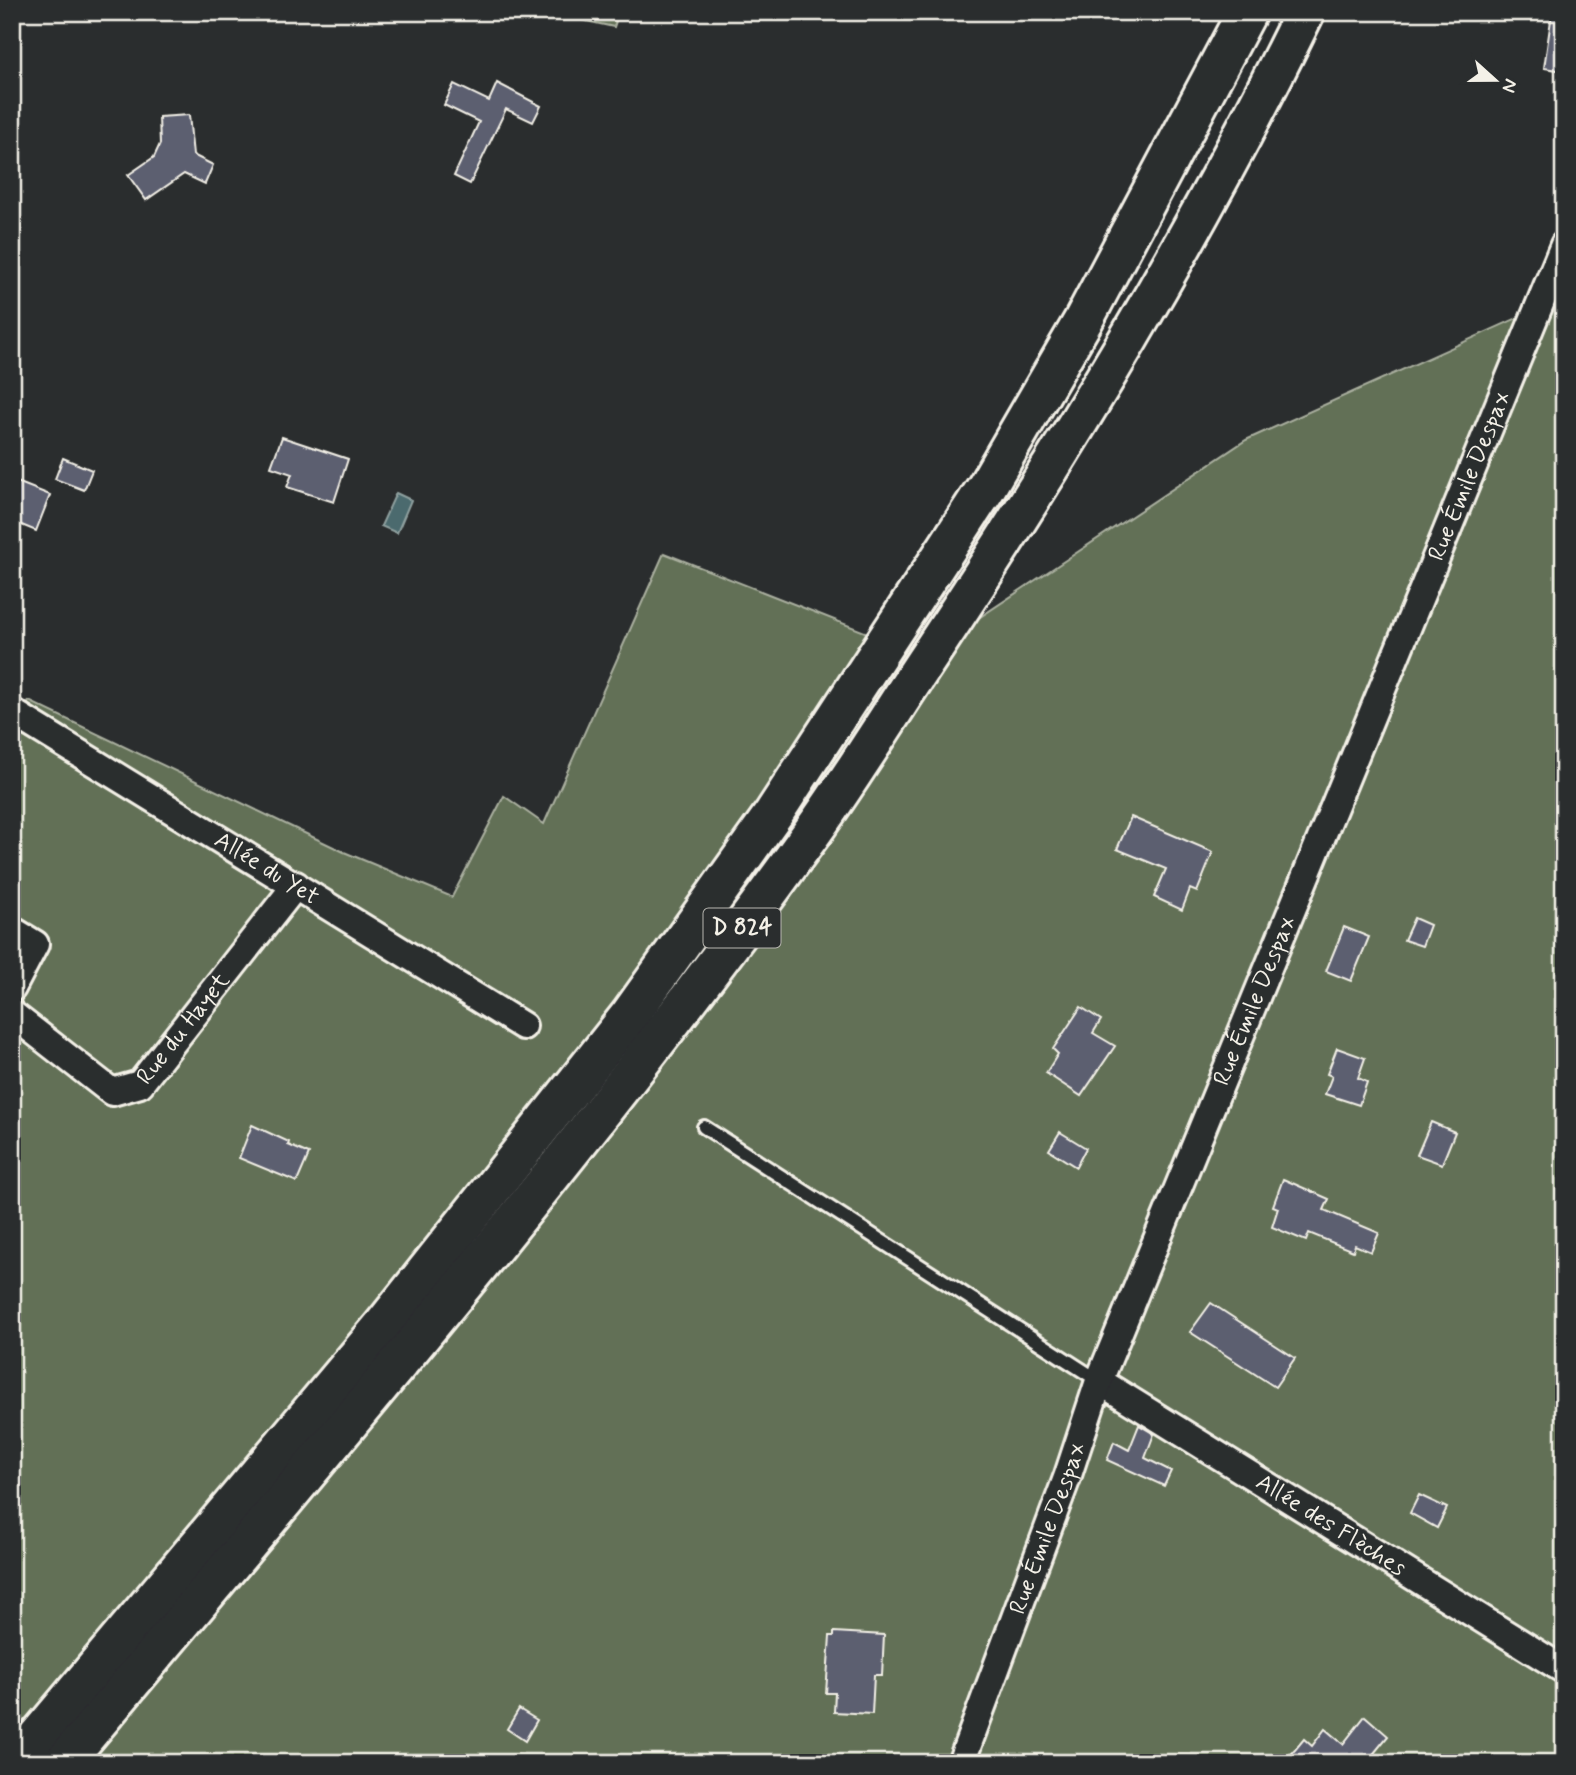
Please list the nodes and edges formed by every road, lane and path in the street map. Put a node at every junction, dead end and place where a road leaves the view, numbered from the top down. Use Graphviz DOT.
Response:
graph roads {
  1 [pos="1228,12"];
  2 [pos="1247,12"];
  3 [pos="1305,12"];
  4 [pos="1329,12"];
  5 [pos="1175,150"];
  6 [pos="1564,245"];
  7 [pos="1157,288"];
  8 [pos="12,712"];
  9 [pos="296,885"];
  10 [pos="12,930"];
  11 [pos="12,988"];
  12 [pos="12,1014"];
  13 [pos="523,1026"];
  14 [pos="704,1127"];
  15 [pos="1099,1381"];
  16 [pos="1564,1670"];
  17 [pos="16,1763"];
  18 [pos="63,1763"];
  19 [pos="961,1763"];
  1 -- 5 [label="highway"];
  2 -- 5 [label="highway, D 824"];
  3 -- 7 [label="highway, D 824"];
  4 -- 7 [label="highway"];
  5 -- 17 [label="highway, D 824"];
  6 -- 15 [label="street, Rue Émile Despax"];
  7 -- 18 [label="highway, D 824"];
  8 -- 9 [label="street, Allée du Yet"];
  9 -- 12 [label="street, Rue du Hayet"];
  9 -- 13 [label="street, Allée du Yet"];
  10 -- 11 [label="street"];
  14 -- 15 [label="lane"];
  15 -- 16 [label="street, Allée des Flèches"];
  15 -- 19 [label="street, Rue Émile Despax"];
}
